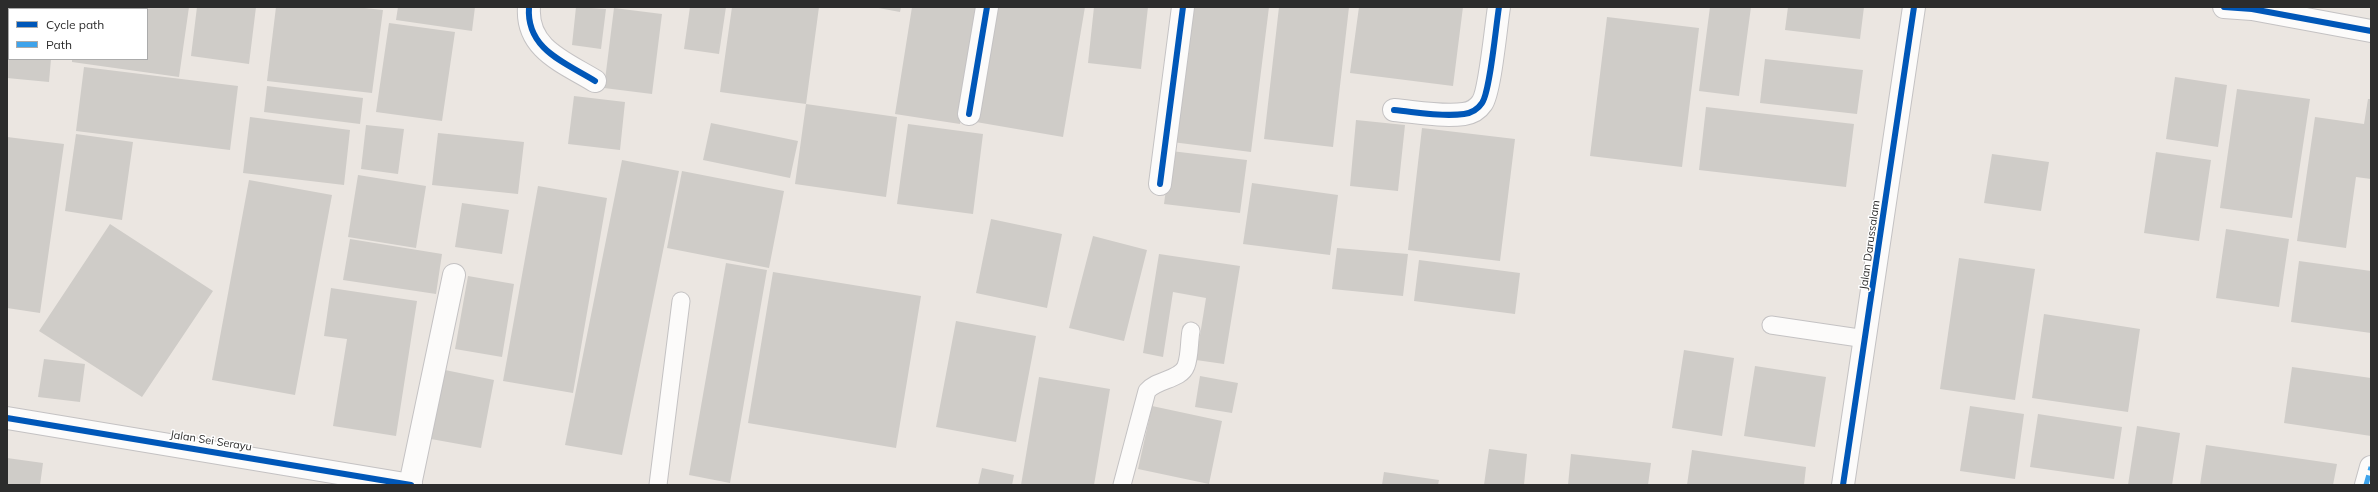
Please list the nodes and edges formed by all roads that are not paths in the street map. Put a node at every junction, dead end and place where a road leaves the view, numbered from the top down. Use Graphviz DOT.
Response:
graph roads {
  1 [pos="530,7"];
  2 [pos="987,7"];
  3 [pos="1183,7"];
  4 [pos="1499,7"];
  5 [pos="1914,7"];
  6 [pos="2224,7"];
  7 [pos="2252,8"];
  8 [pos="2371,31"];
  9 [pos="595,81"];
  10 [pos="1394,110"];
  11 [pos="969,114"];
  12 [pos="1160,184"];
  13 [pos="454,275"];
  14 [pos="681,301"];
  15 [pos="1771,325"];
  16 [pos="1190,331"];
  17 [pos="1866,339"];
  18 [pos="7,418"];
  19 [pos="2371,467"];
  20 [pos="411,485"];
  21 [pos="658,485"];
  22 [pos="1122,485"];
  23 [pos="1843,485"];
  24 [pos="2366,485"];
  1 -- 9 [label="street"];
  2 -- 11 [label="street"];
  3 -- 12 [label="street"];
  4 -- 10 [label="street"];
  5 -- 17 [label="street, Jalan Darussalam"];
  6 -- 7 [label="street"];
  7 -- 8 [label="street"];
  13 -- 20 [label="street"];
  14 -- 21 [label="lane"];
  15 -- 17 [label="lane"];
  16 -- 22 [label="lane"];
  17 -- 23 [label="street, Jalan Darussalam"];
  18 -- 20 [label="street, Jalan Sei Serayu"];
  19 -- 24 [label="street"];
}
